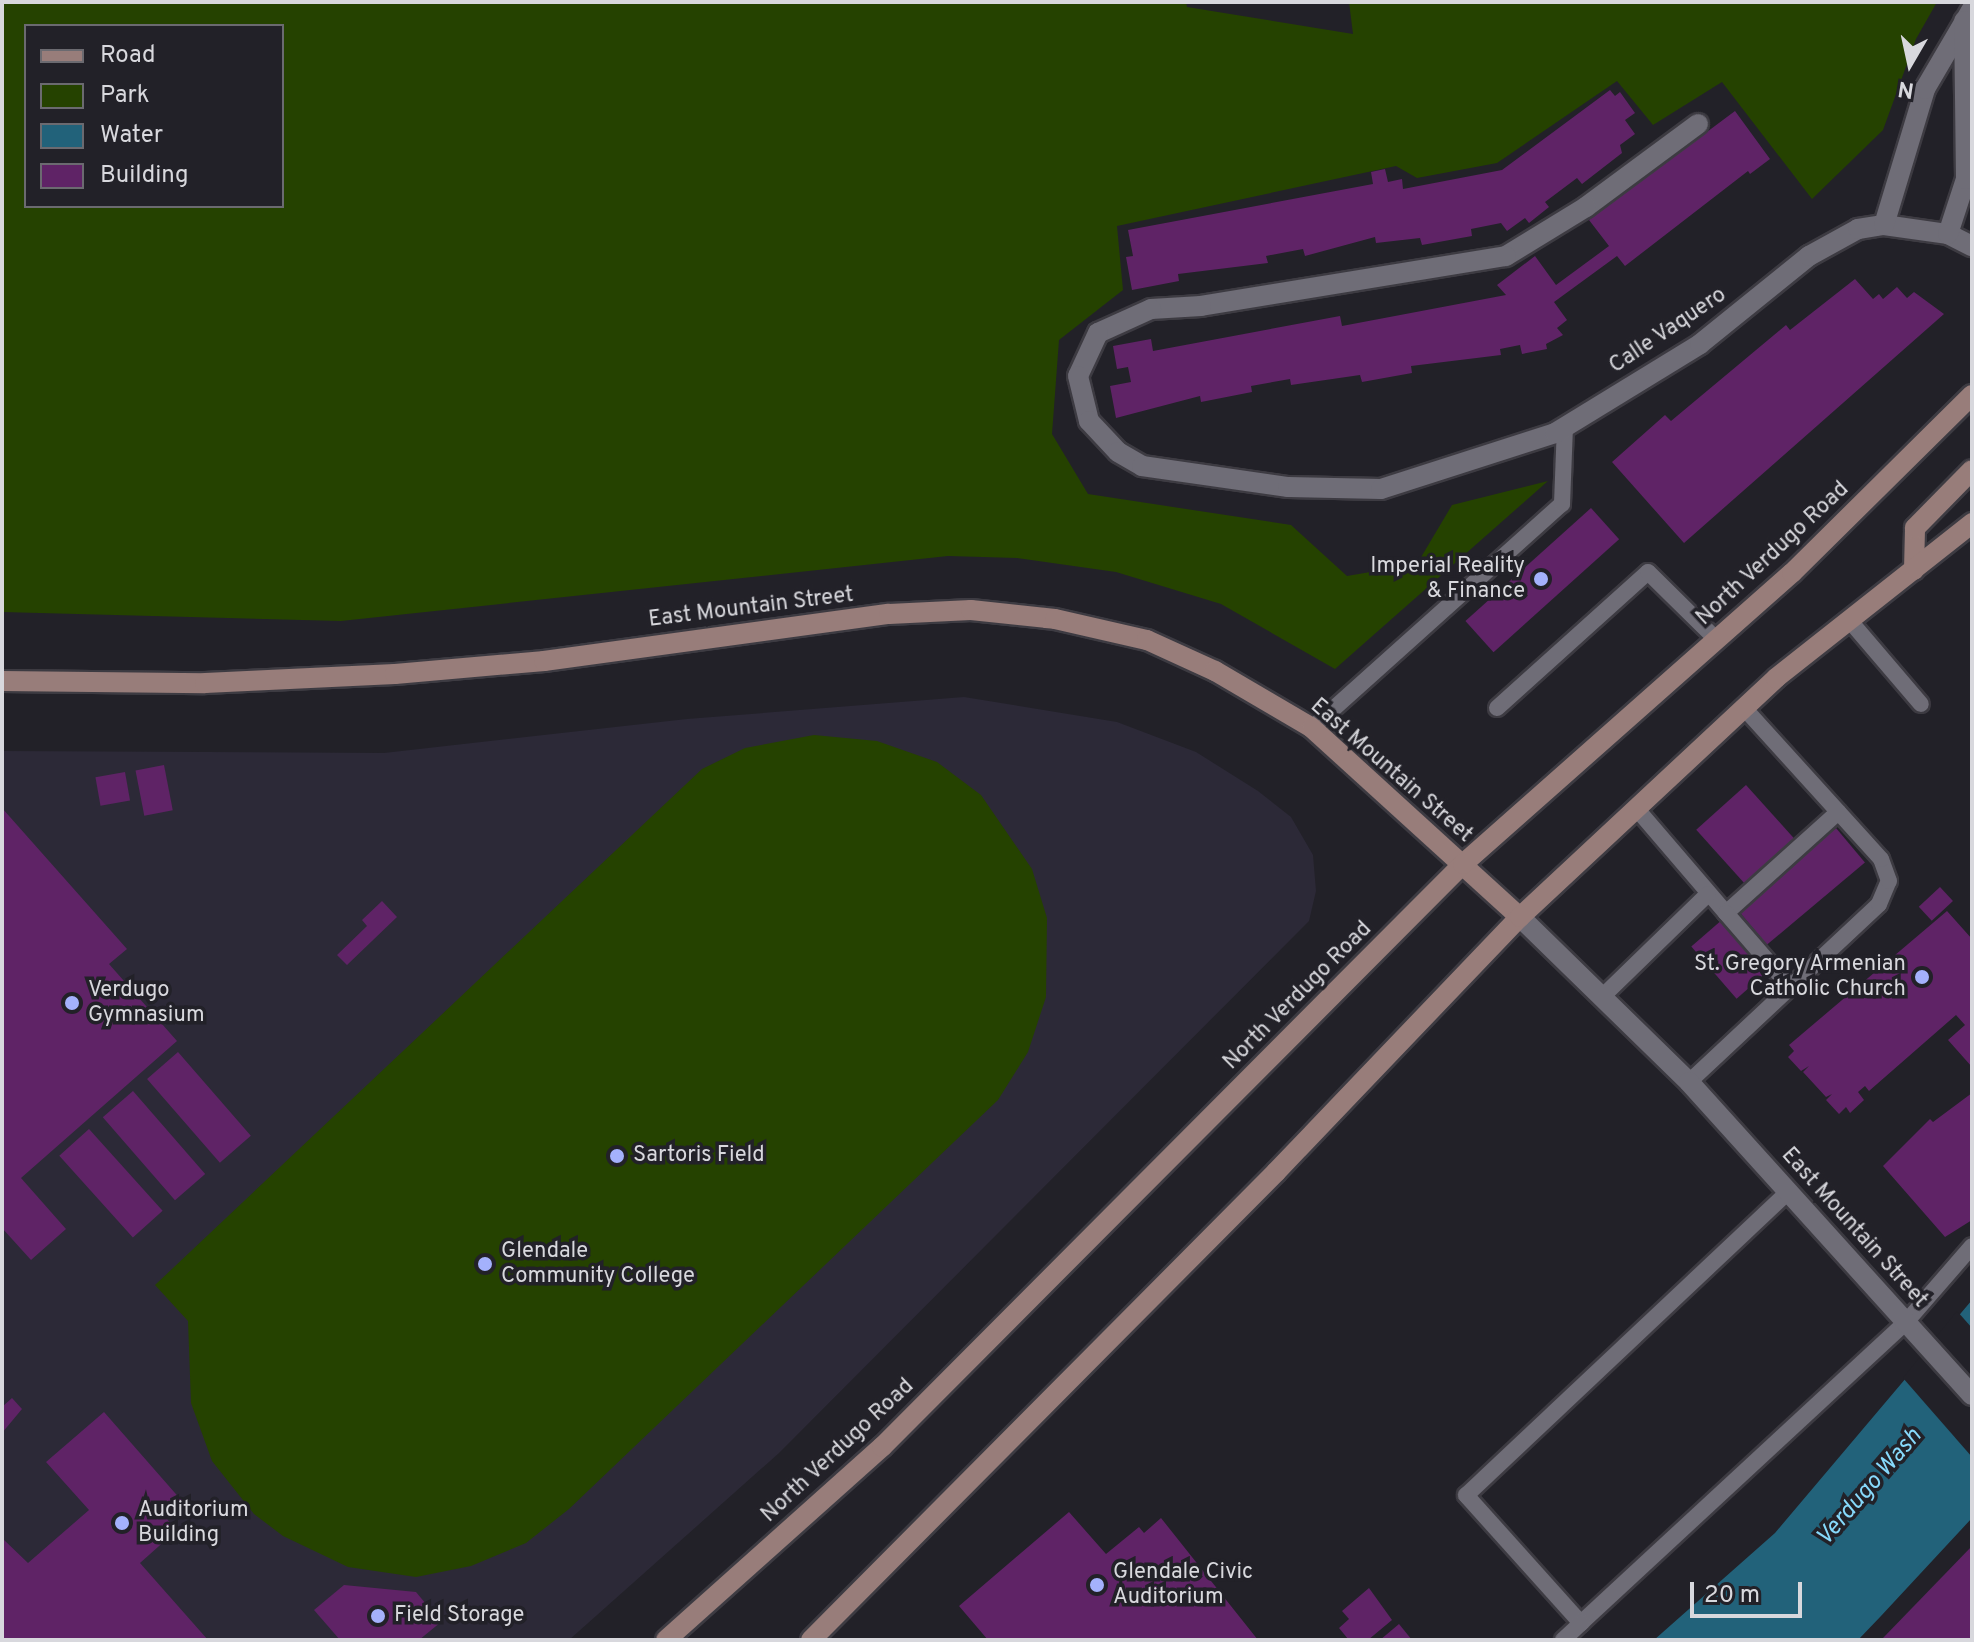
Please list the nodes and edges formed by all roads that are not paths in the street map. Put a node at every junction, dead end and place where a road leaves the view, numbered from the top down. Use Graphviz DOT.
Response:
graph roads {
  1 [pos="1968,15"];
  2 [pos="1698,124"];
  3 [pos="1884,225"];
  4 [pos="1948,234"];
  5 [pos="1972,246"];
  6 [pos="1972,395"];
  7 [pos="1565,427"];
  8 [pos="1972,470"];
  9 [pos="1972,523"];
  10 [pos="1914,570"];
  11 [pos="1850,621"];
  12 [pos="1717,640"];
  13 [pos="2,681"];
  14 [pos="1921,704"];
  15 [pos="1497,708"];
  16 [pos="1744,708"];
  17 [pos="1312,728"];
  18 [pos="1636,808"];
  19 [pos="1838,812"];
  20 [pos="1463,864"];
  21 [pos="1708,894"];
  22 [pos="1726,913"];
  23 [pos="1520,917"];
  24 [pos="1790,987"];
  25 [pos="1603,996"];
  26 [pos="1689,1082"];
  27 [pos="1788,1192"];
  28 [pos="1972,1246"];
  29 [pos="1907,1321"];
  30 [pos="1972,1395"];
  31 [pos="1581,1623"];
  32 [pos="666,1640"];
  33 [pos="811,1640"];
  34 [pos="1563,1640"];
  1 -- 3 [label="street"];
  1 -- 4 [label="street"];
  2 -- 7 [label="street, Calle Vaquero"];
  3 -- 4 [label="street, Calle Vaquero"];
  3 -- 7 [label="street, Calle Vaquero"];
  4 -- 5 [label="street, Calle Vaquero"];
  6 -- 12 [label="main road, North Verdugo Road"];
  7 -- 17 [label="lane"];
  8 -- 10 [label="main road"];
  9 -- 10 [label="main road"];
  10 -- 11 [label="main road"];
  11 -- 14 [label="lane"];
  11 -- 16 [label="main road"];
  12 -- 15 [label="lane"];
  12 -- 20 [label="main road, North Verdugo Road"];
  13 -- 17 [label="main road, East Mountain Street"];
  16 -- 18 [label="main road"];
  16 -- 19 [label="lane"];
  17 -- 20 [label="main road, East Mountain Street"];
  18 -- 21 [label="lane"];
  18 -- 23 [label="main road"];
  19 -- 22 [label="lane"];
  19 -- 24 [label="lane"];
  20 -- 23 [label="main road, East Mountain Street"];
  20 -- 32 [label="main road, North Verdugo Road"];
  21 -- 22 [label="lane"];
  21 -- 25 [label="lane"];
  22 -- 24 [label="lane"];
  23 -- 25 [label="street, East Mountain Street"];
  23 -- 33 [label="main road"];
  24 -- 26 [label="lane"];
  25 -- 26 [label="street, East Mountain Street"];
  26 -- 27 [label="street, East Mountain Street"];
  27 -- 29 [label="street, East Mountain Street"];
  27 -- 31 [label="lane"];
  28 -- 29 [label="lane"];
  29 -- 30 [label="street, East Mountain Street"];
  29 -- 31 [label="lane"];
  31 -- 34 [label="lane"];
}
